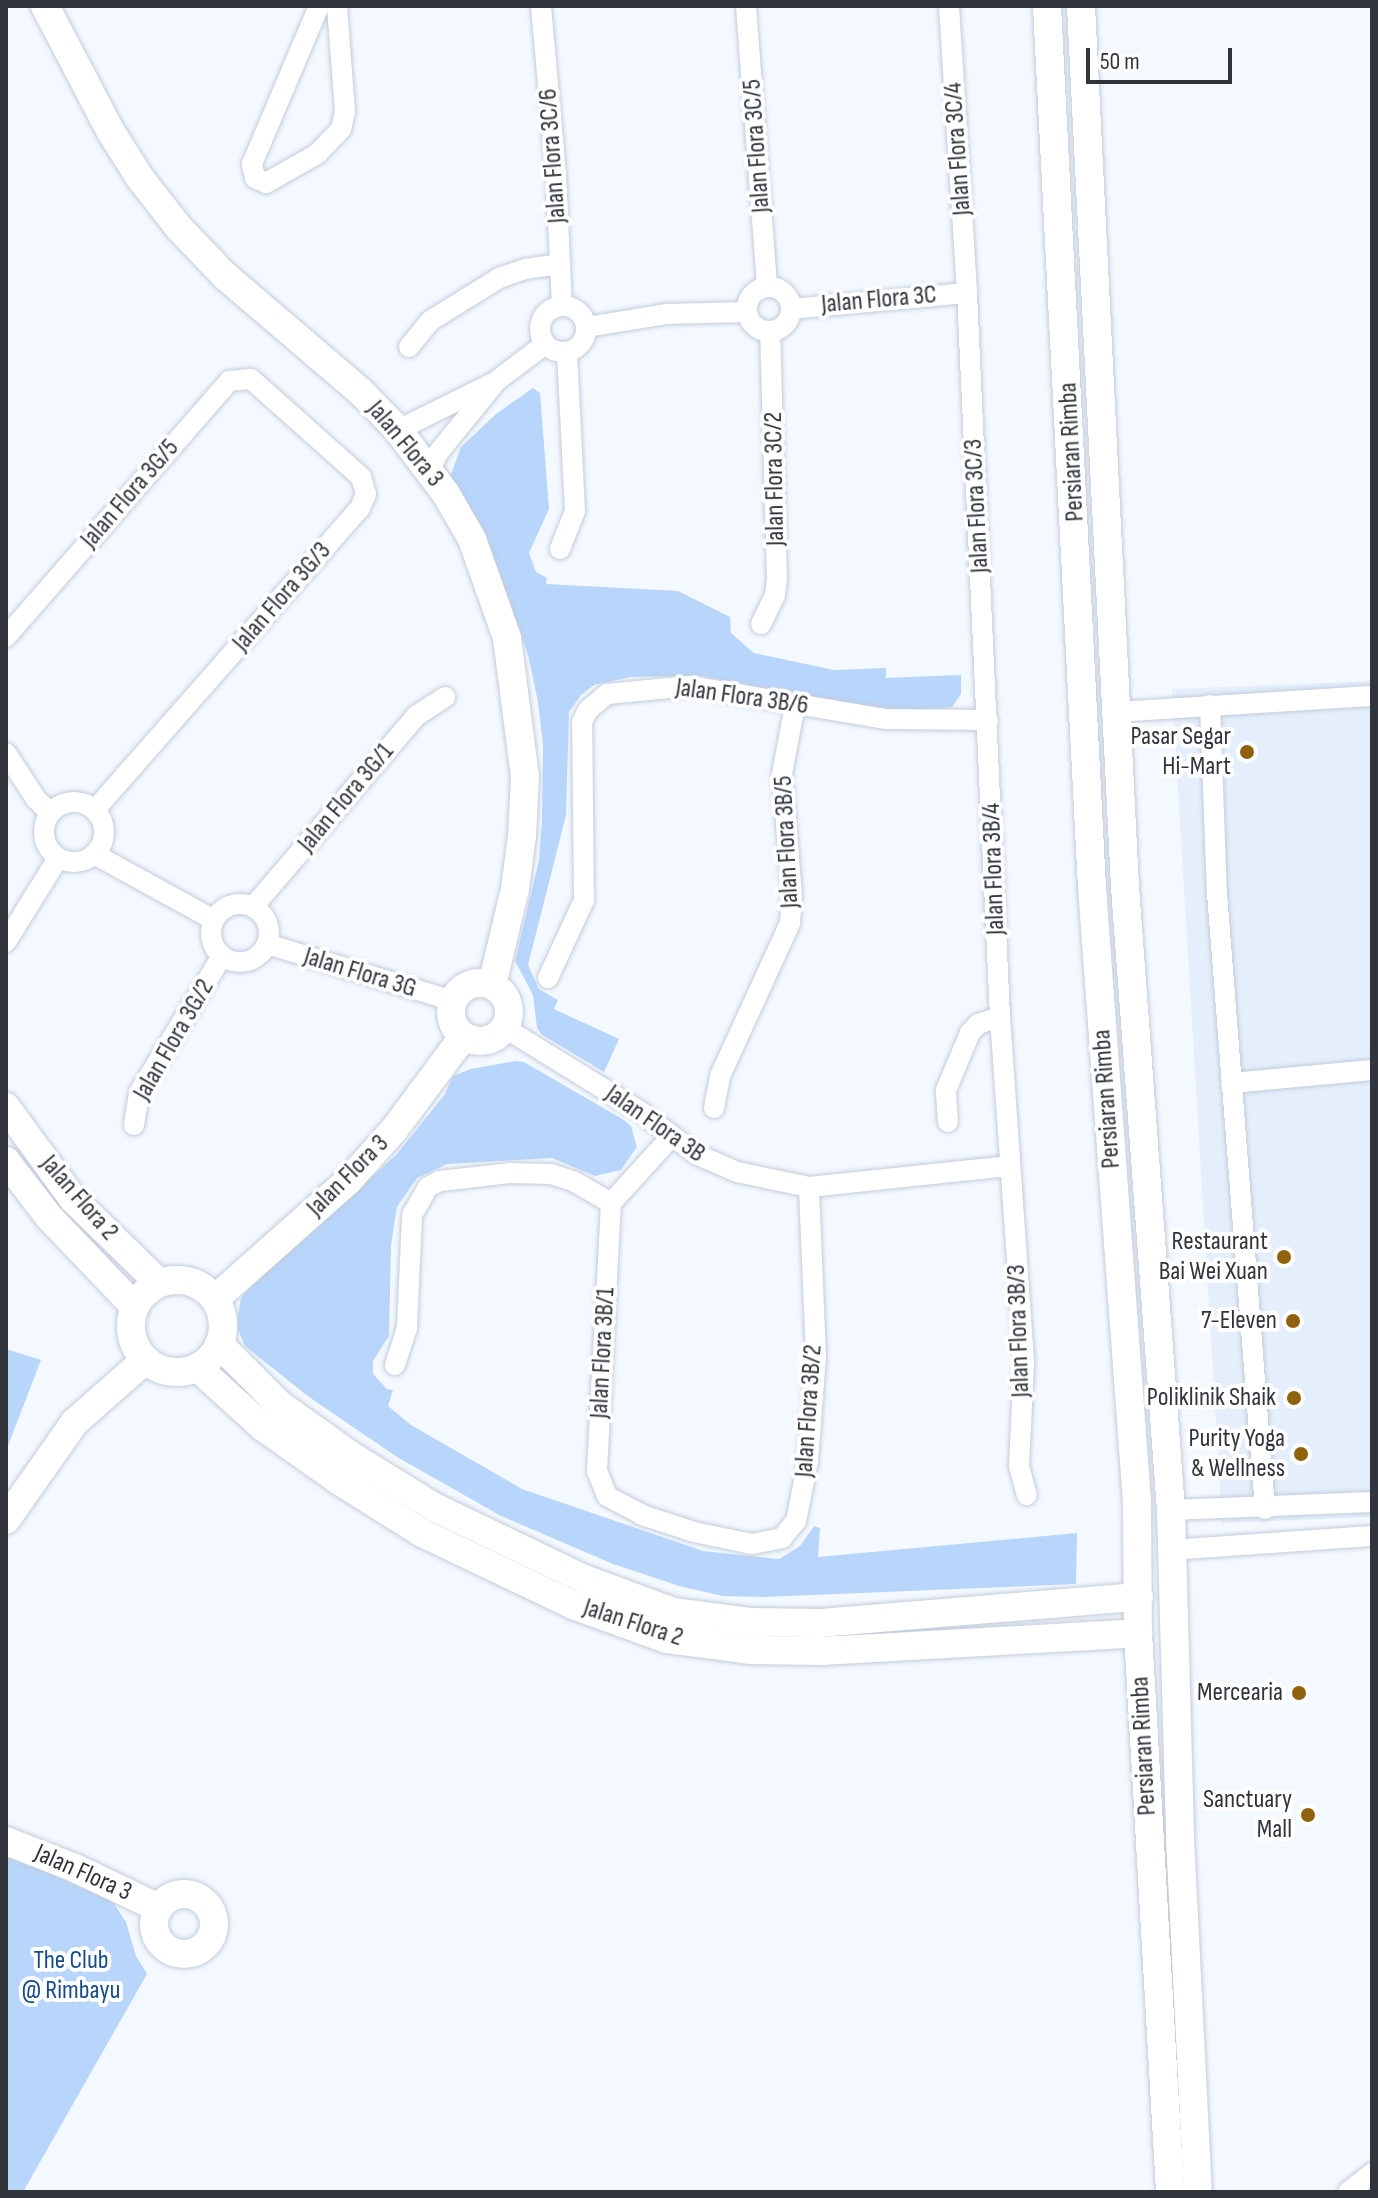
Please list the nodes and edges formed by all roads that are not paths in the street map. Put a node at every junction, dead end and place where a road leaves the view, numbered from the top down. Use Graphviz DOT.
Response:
graph roads {
  1 [pos="45,6"];
  2 [pos="319,6"];
  3 [pos="337,6"];
  4 [pos="541,6"];
  5 [pos="746,6"];
  6 [pos="949,6"];
  7 [pos="1047,6"];
  8 [pos="1081,6"];
  9 [pos="560,264"];
  10 [pos="767,286"];
  11 [pos="967,293"];
  12 [pos="562,306"];
  13 [pos="791,309"];
  14 [pos="746,312"];
  15 [pos="587,327"];
  16 [pos="770,331"];
  17 [pos="545,344"];
  18 [pos="409,347"];
  19 [pos="567,353"];
  20 [pos="495,382"];
  21 [pos="263,389"];
  22 [pos="398,430"];
  23 [pos="430,470"];
  24 [pos="560,549"];
  25 [pos="761,624"];
  26 [pos="6,637"];
  27 [pos="1372,696"];
  28 [pos="445,697"];
  29 [pos="795,705"];
  30 [pos="1210,705"];
  31 [pos="1116,712"];
  32 [pos="988,720"];
  33 [pos="6,753"];
  34 [pos="95,810"];
  35 [pos="50,813"];
  36 [pos="94,854"];
  37 [pos="58,858"];
  38 [pos="253,907"];
  39 [pos="214,920"];
  40 [pos="6,942"];
  41 [pos="267,944"];
  42 [pos="222,956"];
  43 [pos="548,978"];
  44 [pos="492,985"];
  45 [pos="453,1001"];
  46 [pos="1000,1017"];
  47 [pos="505,1028"];
  48 [pos="463,1037"];
  49 [pos="1372,1070"];
  50 [pos="1231,1083"];
  51 [pos="6,1107"];
  52 [pos="714,1108"];
  53 [pos="948,1122"];
  54 [pos="134,1125"];
  55 [pos="672,1136"];
  56 [pos="6,1161"];
  57 [pos="1008,1166"];
  58 [pos="809,1187"];
  59 [pos="611,1203"];
  60 [pos="159,1283"];
  61 [pos="215,1299"];
  62 [pos="135,1307"];
  63 [pos="219,1344"];
  64 [pos="145,1360"];
  65 [pos="395,1365"];
  66 [pos="198,1368"];
  67 [pos="1027,1495"];
  68 [pos="1372,1502"];
  69 [pos="1265,1509"];
  70 [pos="1171,1510"];
  71 [pos="6,1520"];
  72 [pos="694,1532"];
  73 [pos="1372,1536"];
  74 [pos="1170,1550"];
  75 [pos="1139,1597"];
  76 [pos="1138,1633"];
  77 [pos="6,1841"];
  78 [pos="159,1908"];
  79 [pos="1372,2173"];
  80 [pos="1170,2192"];
  81 [pos="1198,2192"];
  82 [pos="1348,2192"];
  1 -- 22 [label="street, Jalan Flora 3"];
  2 -- 3 [label="street"];
  4 -- 9 [label="street, Jalan Flora 3C/6"];
  5 -- 10 [label="street, Jalan Flora 3C/5"];
  6 -- 11 [label="street, Jalan Flora 3C/4"];
  7 -- 75 [label="street, Persiaran Rimba"];
  8 -- 31 [label="street, Persiaran Rimba"];
  9 -- 12 [label="street, Jalan Flora 3C/6"];
  9 -- 18 [label="street"];
  10 -- 13 [label="street"];
  10 -- 14 [label="street"];
  11 -- 13 [label="street, Jalan Flora 3C"];
  11 -- 32 [label="street, Jalan Flora 3C/3"];
  12 -- 15 [label="street"];
  12 -- 17 [label="street"];
  13 -- 16 [label="street"];
  14 -- 15 [label="street"];
  14 -- 16 [label="street"];
  15 -- 19 [label="street"];
  16 -- 25 [label="street, Jalan Flora 3C/2"];
  17 -- 19 [label="street"];
  17 -- 20 [label="street"];
  19 -- 24 [label="street"];
  20 -- 22 [label="street"];
  20 -- 23 [label="street"];
  21 -- 26 [label="street, Jalan Flora 3G/5"];
  21 -- 34 [label="street, Jalan Flora 3G/3"];
  22 -- 23 [label="street, Jalan Flora 3"];
  23 -- 44 [label="street, Jalan Flora 3"];
  27 -- 30 [label="street"];
  28 -- 38 [label="street, Jalan Flora 3G/1"];
  29 -- 32 [label="street, Jalan Flora 3B/6"];
  29 -- 43 [label="street, Jalan Flora 3B/6"];
  29 -- 52 [label="street, Jalan Flora 3B/5"];
  30 -- 31 [label="street"];
  30 -- 50 [label="street"];
  31 -- 70 [label="street, Persiaran Rimba"];
  32 -- 46 [label="street, Jalan Flora 3B/4"];
  33 -- 35 [label="street"];
  34 -- 35 [label="street"];
  34 -- 36 [label="street"];
  35 -- 37 [label="street"];
  36 -- 37 [label="street"];
  36 -- 39 [label="street"];
  37 -- 40 [label="street"];
  38 -- 39 [label="street"];
  38 -- 41 [label="street"];
  39 -- 42 [label="street"];
  41 -- 42 [label="street"];
  41 -- 45 [label="street, Jalan Flora 3G"];
  42 -- 54 [label="street, Jalan Flora 3G/2"];
  44 -- 45 [label="street"];
  44 -- 47 [label="street"];
  45 -- 48 [label="street"];
  46 -- 53 [label="street"];
  46 -- 57 [label="street, Jalan Flora 3B/4"];
  47 -- 48 [label="street"];
  47 -- 55 [label="street, Jalan Flora 3B"];
  48 -- 61 [label="street, Jalan Flora 3"];
  49 -- 50 [label="street"];
  50 -- 69 [label="street"];
  51 -- 60 [label="street, Jalan Flora 2"];
  55 -- 58 [label="street, Jalan Flora 3B"];
  55 -- 59 [label="street"];
  56 -- 62 [label="street, Jalan Flora 2"];
  57 -- 58 [label="street, Jalan Flora 3B"];
  57 -- 67 [label="street, Jalan Flora 3B/3"];
  58 -- 72 [label="street, Jalan Flora 3B/2"];
  59 -- 65 [label="street"];
  59 -- 72 [label="street, Jalan Flora 3B/1"];
  60 -- 61 [label="street"];
  60 -- 62 [label="street"];
  61 -- 63 [label="street"];
  62 -- 64 [label="street"];
  63 -- 66 [label="street"];
  63 -- 75 [label="street, Jalan Flora 2"];
  64 -- 66 [label="street"];
  64 -- 71 [label="street"];
  66 -- 76 [label="street, Jalan Flora 2"];
  68 -- 69 [label="street"];
  69 -- 70 [label="street"];
  70 -- 74 [label="street, Persiaran Rimba"];
  73 -- 74 [label="street"];
  74 -- 81 [label="street, Persiaran Rimba"];
  75 -- 76 [label="street, Persiaran Rimba"];
  76 -- 80 [label="street, Persiaran Rimba"];
  77 -- 78 [label="street, Jalan Flora 3"];
  79 -- 82 [label="street"];
}
